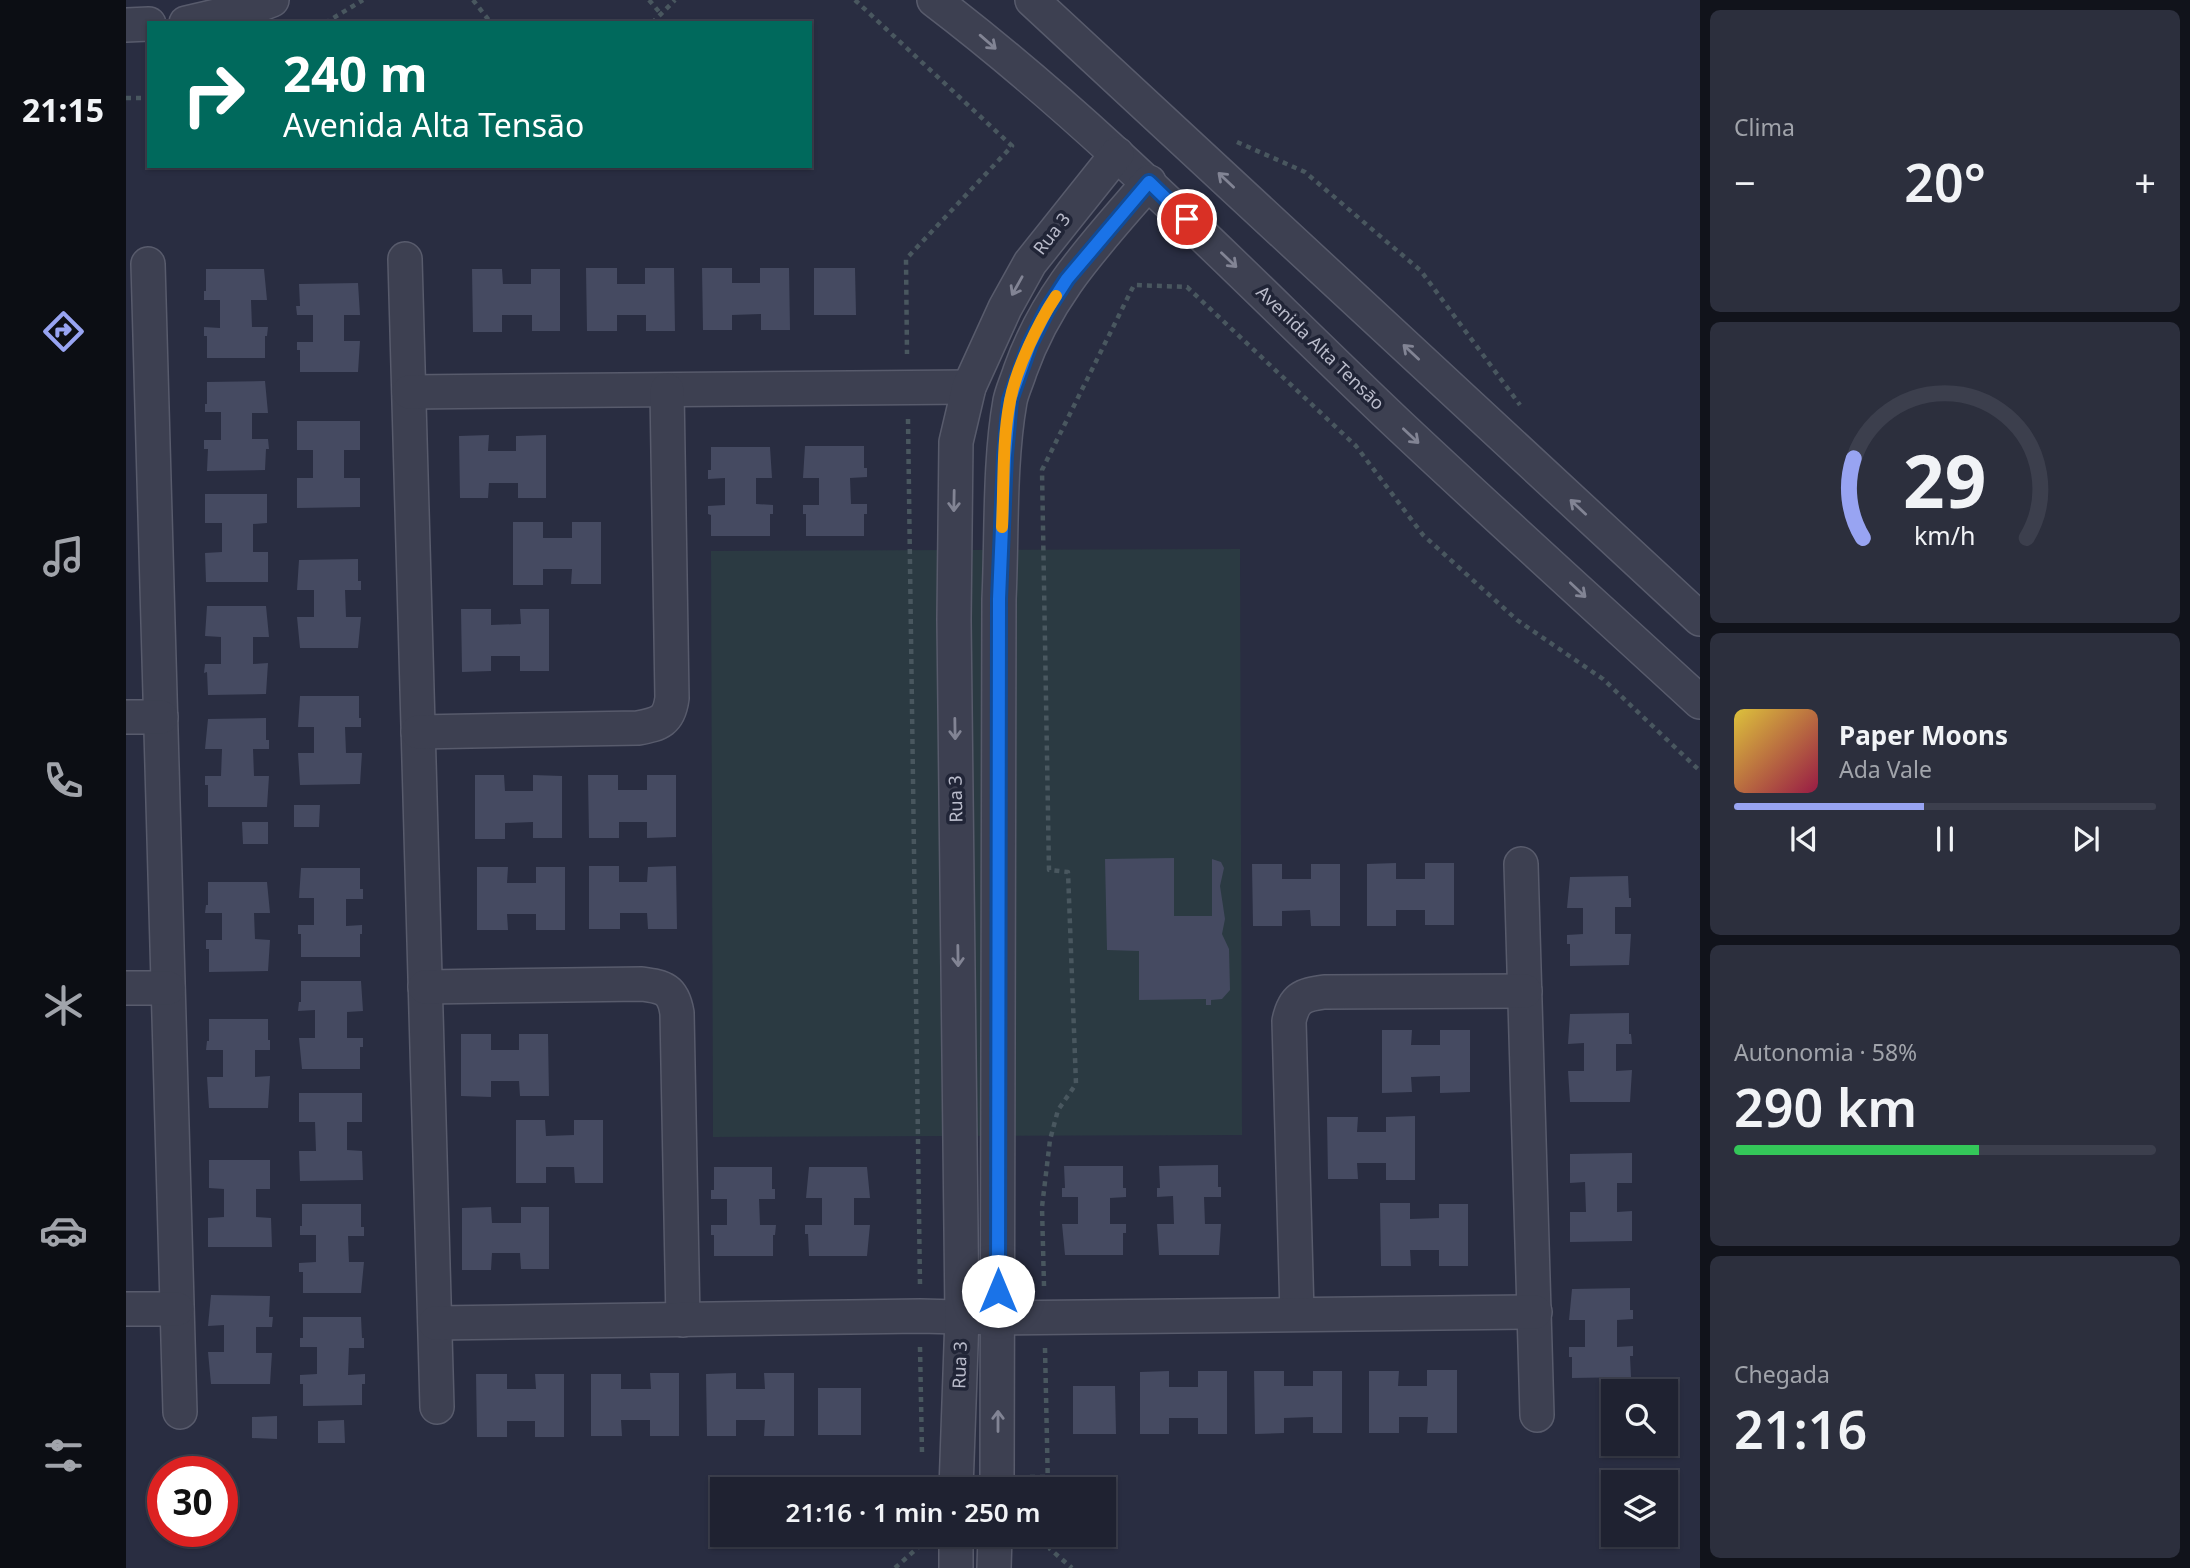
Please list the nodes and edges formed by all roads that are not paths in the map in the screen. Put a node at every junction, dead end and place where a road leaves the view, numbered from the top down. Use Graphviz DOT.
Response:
graph roads {
  1 [pos="272,0"];
  2 [pos="934,0"];
  3 [pos="1032,0"];
  4 [pos="195,21"];
  5 [pos="147,24"];
  6 [pos="126,25"];
  7 [pos="1117,154"];
  8 [pos="1149,182"];
  9 [pos="405,259"];
  10 [pos="148,264"];
  11 [pos="139,370"];
  12 [pos="969,387"];
  13 [pos="667,390"];
  14 [pos="409,392"];
  15 [pos="1700,619"];
  16 [pos="1700,702"];
  17 [pos="161,717"];
  18 [pos="126,718"];
  19 [pos="418,732"];
  20 [pos="1521,864"];
  21 [pos="425,987"];
  22 [pos="126,988"];
  23 [pos="168,988"];
  24 [pos="1525,991"];
  25 [pos="126,1309"];
  26 [pos="177,1309"];
  27 [pos="1535,1312"];
  28 [pos="1297,1314"];
  29 [pos="962,1317"];
  30 [pos="998,1318"];
  31 [pos="683,1320"];
  32 [pos="435,1323"];
  33 [pos="437,1407"];
  34 [pos="180,1412"];
  35 [pos="1537,1415"];
  36 [pos="956,1477"];
  37 [pos="997,1477"];
  38 [pos="956,1547"];
  39 [pos="995,1547"];
  40 [pos="956,1568"];
  41 [pos="994,1568"];
  1 -- 4 [label="street"];
  2 -- 7 [label="street, Avenida Alta Tensāo, one-way"];
  15 -- 3 [label="street, one-way"];
  5 -- 6 [label="street"];
  7 -- 8 [label="street, Avenida Alta Tensāo"];
  7 -- 12 [label="street, Rua 3, one-way"];
  8 -- 16 [label="street, Avenida Alta Tensāo, one-way"];
  8 -- 30 [label="street, Rua 3"];
  9 -- 14 [label="street"];
  10 -- 11 [label="street"];
  11 -- 17 [label="street"];
  12 -- 13 [label="street"];
  12 -- 29 [label="street, Rua 3, one-way"];
  13 -- 14 [label="street"];
  13 -- 19 [label="street"];
  14 -- 19 [label="street"];
  17 -- 18 [label="street"];
  17 -- 23 [label="street"];
  19 -- 21 [label="street"];
  20 -- 24 [label="street"];
  21 -- 31 [label="street"];
  21 -- 32 [label="street"];
  22 -- 23 [label="street"];
  23 -- 26 [label="street"];
  24 -- 27 [label="street"];
  24 -- 28 [label="street"];
  25 -- 26 [label="street"];
  26 -- 34 [label="street"];
  27 -- 28 [label="street"];
  27 -- 35 [label="street"];
  28 -- 30 [label="street"];
  29 -- 30 [label="street"];
  29 -- 31 [label="street"];
  29 -- 36 [label="street, Rua 3"];
  37 -- 30 [label="street, Rua 3, one-way"];
  31 -- 32 [label="street"];
  32 -- 33 [label="street"];
  38 -- 40 [label="street"];
  39 -- 41 [label="street"];
}
